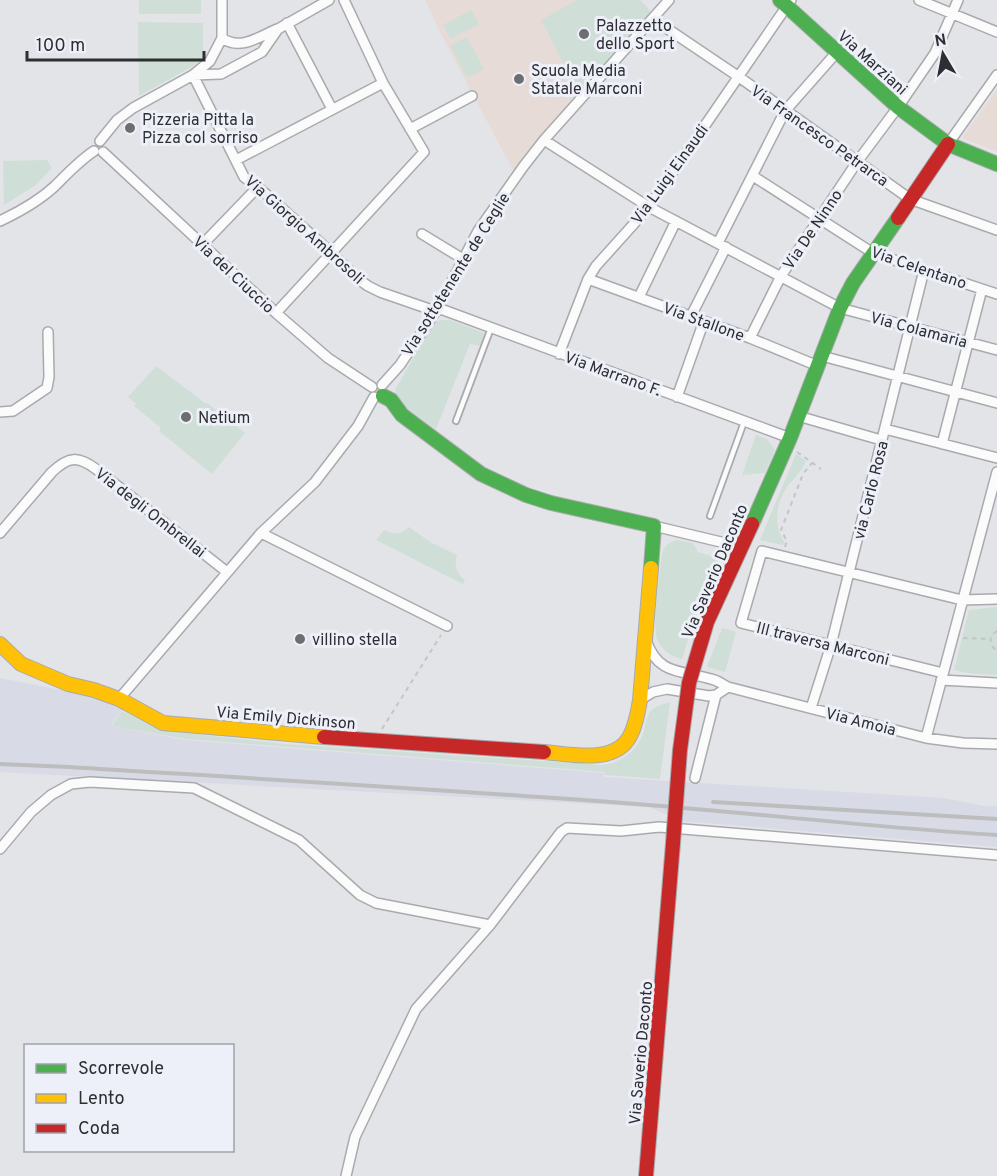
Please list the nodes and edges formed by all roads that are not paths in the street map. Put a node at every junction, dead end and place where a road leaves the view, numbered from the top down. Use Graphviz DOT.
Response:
graph roads {
  1 [pos="222,0"];
  2 [pos="329,0"];
  3 [pos="344,0"];
  4 [pos="669,0"];
  5 [pos="919,0"];
  6 [pos="958,0"];
  7 [pos="786,2"];
  8 [pos="952,14"];
  9 [pos="653,19"];
  10 [pos="287,23"];
  11 [pos="278,29"];
  12 [pos="997,32"];
  13 [pos="222,38"];
  14 [pos="837,52"];
  15 [pos="193,75"];
  16 [pos="997,75"];
  17 [pos="739,77"];
  18 [pos="383,83"];
  19 [pos="471,96"];
  20 [pos="898,107"];
  21 [pos="332,109"];
  22 [pos="785,111"];
  23 [pos="410,129"];
  24 [pos="544,140"];
  25 [pos="948,144"];
  26 [pos="98,151"];
  27 [pos="236,160"];
  28 [pos="857,162"];
  29 [pos="997,164"];
  30 [pos="753,176"];
  31 [pos="258,187"];
  32 [pos="910,199"];
  33 [pos="649,207"];
  34 [pos="819,219"];
  35 [pos="0,221"];
  36 [pos="676,221"];
  37 [pos="997,229"];
  38 [pos="422,234"];
  39 [pos="202,245"];
  40 [pos="722,245"];
  41 [pos="873,253"];
  42 [pos="331,254"];
  43 [pos="463,259"];
  44 [pos="924,270"];
  45 [pos="781,276"];
  46 [pos="588,279"];
  47 [pos="982,289"];
  48 [pos="997,294"];
  49 [pos="639,297"];
  50 [pos="840,308"];
  51 [pos="436,310"];
  52 [pos="276,313"];
  53 [pos="692,316"];
  54 [pos="704,321"];
  55 [pos="910,327"];
  56 [pos="491,328"];
  57 [pos="48,332"];
  58 [pos="750,338"];
  59 [pos="968,342"];
  60 [pos="997,350"];
  61 [pos="560,354"];
  62 [pos="820,361"];
  63 [pos="898,376"];
  64 [pos="378,391"];
  65 [pos="956,392"];
  66 [pos="677,397"];
  67 [pos="997,403"];
  68 [pos="0,412"];
  69 [pos="798,416"];
  70 [pos="456,421"];
  71 [pos="744,422"];
  72 [pos="885,429"];
  73 [pos="882,440"];
  74 [pos="788,442"];
  75 [pos="942,444"];
  76 [pos="997,458"];
  77 [pos="997,472"];
  78 [pos="710,516"];
  79 [pos="654,526"];
  80 [pos="0,533"];
  81 [pos="261,533"];
  82 [pos="725,543"];
  83 [pos="227,572"];
  84 [pos="849,573"];
  85 [pos="997,598"];
  86 [pos="962,600"];
  87 [pos="447,626"];
  88 [pos="645,635"];
  89 [pos="0,644"];
  90 [pos="831,645"];
  91 [pos="942,676"];
  92 [pos="997,683"];
  93 [pos="728,687"];
  94 [pos="716,695"];
  95 [pos="119,699"];
  96 [pos="640,700"];
  97 [pos="811,708"];
  98 [pos="926,738"];
  99 [pos="997,744"];
  100 [pos="695,778"];
  101 [pos="0,849"];
  102 [pos="997,855"];
  103 [pos="490,926"];
  104 [pos="346,1176"];
  105 [pos="646,1176"];
  1 -- 13 [label="street"];
  2 -- 10 [label="street"];
  3 -- 18 [label="street"];
  4 -- 9 [label="street, Via sottotenente de Ceglie"];
  5 -- 8 [label="street"];
  6 -- 8 [label="street, Via De Ninno"];
  7 -- 14 [label="street, Via Marziani"];
  7 -- 17 [label="street, Via Luigi Einaudi"];
  8 -- 12 [label="street"];
  8 -- 20 [label="street, Via De Ninno"];
  9 -- 17 [label="street, Via Francesco Petrarca"];
  9 -- 24 [label="street, Via sottotenente de Ceglie"];
  10 -- 11 [label="street"];
  10 -- 21 [label="street"];
  11 -- 13 [label="street"];
  11 -- 15 [label="street"];
  13 -- 15 [label="street"];
  14 -- 20 [label="street, Via Marziani"];
  14 -- 22 [label="street"];
  15 -- 26 [label="street"];
  15 -- 27 [label="street, Via Giorgio Ambrosoli"];
  16 -- 25 [label="street, Via Saverio Daconto"];
  17 -- 22 [label="street, Via Francesco Petrarca"];
  17 -- 33 [label="street, Via Luigi Einaudi"];
  18 -- 21 [label="street"];
  18 -- 23 [label="street"];
  19 -- 23 [label="street"];
  20 -- 25 [label="street, Via Marziani"];
  20 -- 28 [label="street, Via De Ninno"];
  21 -- 27 [label="street"];
  22 -- 28 [label="street, Via Francesco Petrarca"];
  22 -- 30 [label="street"];
  23 -- 42 [label="street"];
  24 -- 33 [label="street, Via Colamaria"];
  24 -- 43 [label="street, Via sottotenente de Ceglie"];
  25 -- 29 [label="street, Via Marziani"];
  25 -- 32 [label="street, Via Saverio Daconto"];
  26 -- 35 [label="street"];
  26 -- 39 [label="street, Via del Ciuccio"];
  27 -- 31 [label="street, Via Giorgio Ambrosoli"];
  28 -- 32 [label="street, Via Francesco Petrarca"];
  28 -- 34 [label="street, Via De Ninno"];
  30 -- 34 [label="street, Via Celentano"];
  30 -- 40 [label="street"];
  31 -- 39 [label="street"];
  31 -- 42 [label="street, Via Giorgio Ambrosoli"];
  32 -- 37 [label="street, Via Francesco Petrarca"];
  32 -- 41 [label="street, Via Saverio Daconto"];
  33 -- 36 [label="street, Via Colamaria"];
  33 -- 46 [label="street, Via Luigi Einaudi"];
  34 -- 41 [label="street, Via Celentano"];
  34 -- 45 [label="street, Via De Ninno"];
  36 -- 40 [label="street, Via Colamaria"];
  36 -- 49 [label="street"];
  38 -- 43 [label="street"];
  39 -- 52 [label="street, Via del Ciuccio"];
  40 -- 45 [label="street, Via Colamaria"];
  40 -- 53 [label="street"];
  41 -- 44 [label="street, Via Celentano"];
  41 -- 50 [label="street, Via Saverio Daconto"];
  42 -- 51 [label="street, Via Giorgio Ambrosoli"];
  42 -- 52 [label="street"];
  43 -- 51 [label="street, Via sottotenente de Ceglie"];
  44 -- 47 [label="street, Via Celentano"];
  44 -- 55 [label="street, via Carlo Rosa"];
  45 -- 50 [label="street, Via Colamaria"];
  45 -- 58 [label="street, Via De Ninno"];
  46 -- 49 [label="street, Via Stallone"];
  46 -- 61 [label="street, Via Luigi Einaudi"];
  47 -- 48 [label="street, Via Celentano"];
  47 -- 59 [label="street"];
  49 -- 53 [label="street, Via Stallone"];
  50 -- 55 [label="street, Via Colamaria"];
  50 -- 62 [label="street, Via Saverio Daconto"];
  51 -- 56 [label="street, Via Marrano F."];
  51 -- 64 [label="street, Via sottotenente de Ceglie"];
  52 -- 64 [label="street, Via del Ciuccio"];
  53 -- 54 [label="street, Via Stallone"];
  54 -- 58 [label="street, Via Stallone"];
  54 -- 66 [label="street"];
  55 -- 59 [label="street, Via Colamaria"];
  55 -- 63 [label="street, via Carlo Rosa"];
  56 -- 61 [label="street, Via Marrano F."];
  56 -- 70 [label="lane"];
  57 -- 68 [label="street"];
  58 -- 62 [label="street, Via Stallone"];
  59 -- 60 [label="street, Via Colamaria"];
  59 -- 65 [label="street"];
  61 -- 66 [label="street, Via Marrano F."];
  62 -- 63 [label="street, Via Stallone"];
  62 -- 69 [label="street, Via Saverio Daconto"];
  63 -- 65 [label="street, Via Stallone"];
  63 -- 72 [label="street, via Carlo Rosa"];
  64 -- 79 [label="street"];
  64 -- 81 [label="street"];
  65 -- 67 [label="street, Via Stallone"];
  65 -- 75 [label="street"];
  66 -- 71 [label="street, Via Marrano F."];
  69 -- 73 [label="street"];
  69 -- 74 [label="street, Via Saverio Daconto"];
  71 -- 74 [label="street, Via Marrano F."];
  71 -- 78 [label="lane"];
  72 -- 73 [label="street, via Carlo Rosa"];
  72 -- 75 [label="street"];
  73 -- 84 [label="street, via Carlo Rosa"];
  74 -- 105 [label="street, Via Saverio Daconto, bridge"];
  75 -- 76 [label="street"];
  77 -- 86 [label="street"];
  79 -- 82 [label="street"];
  79 -- 88 [label="street, Via Emily Dickinson"];
  80 -- 83 [label="street, Via degli Ombrellai"];
  81 -- 83 [label="street"];
  81 -- 87 [label="street"];
  83 -- 95 [label="street"];
  84 -- 86 [label="street"];
  84 -- 90 [label="street, via Carlo Rosa"];
  84 -- 90 [label="street, III traversa Marconi"];
  85 -- 86 [label="street"];
  86 -- 91 [label="street"];
  88 -- 93 [label="street, Via Amoia"];
  88 -- 96 [label="street, Via Emily Dickinson"];
  89 -- 95 [label="street, Via Emily Dickinson"];
  90 -- 91 [label="street, III traversa Marconi"];
  90 -- 97 [label="street, via Carlo Rosa"];
  91 -- 92 [label="street, III traversa Marconi"];
  91 -- 98 [label="street"];
  93 -- 94 [label="street"];
  93 -- 97 [label="street, Via Amoia"];
  94 -- 96 [label="street"];
  94 -- 100 [label="street"];
  95 -- 96 [label="street, Via Emily Dickinson"];
  97 -- 98 [label="street, Via Amoia"];
  98 -- 99 [label="street, Via Amoia"];
  101 -- 103 [label="street"];
  102 -- 103 [label="street"];
  103 -- 104 [label="street"];
}
